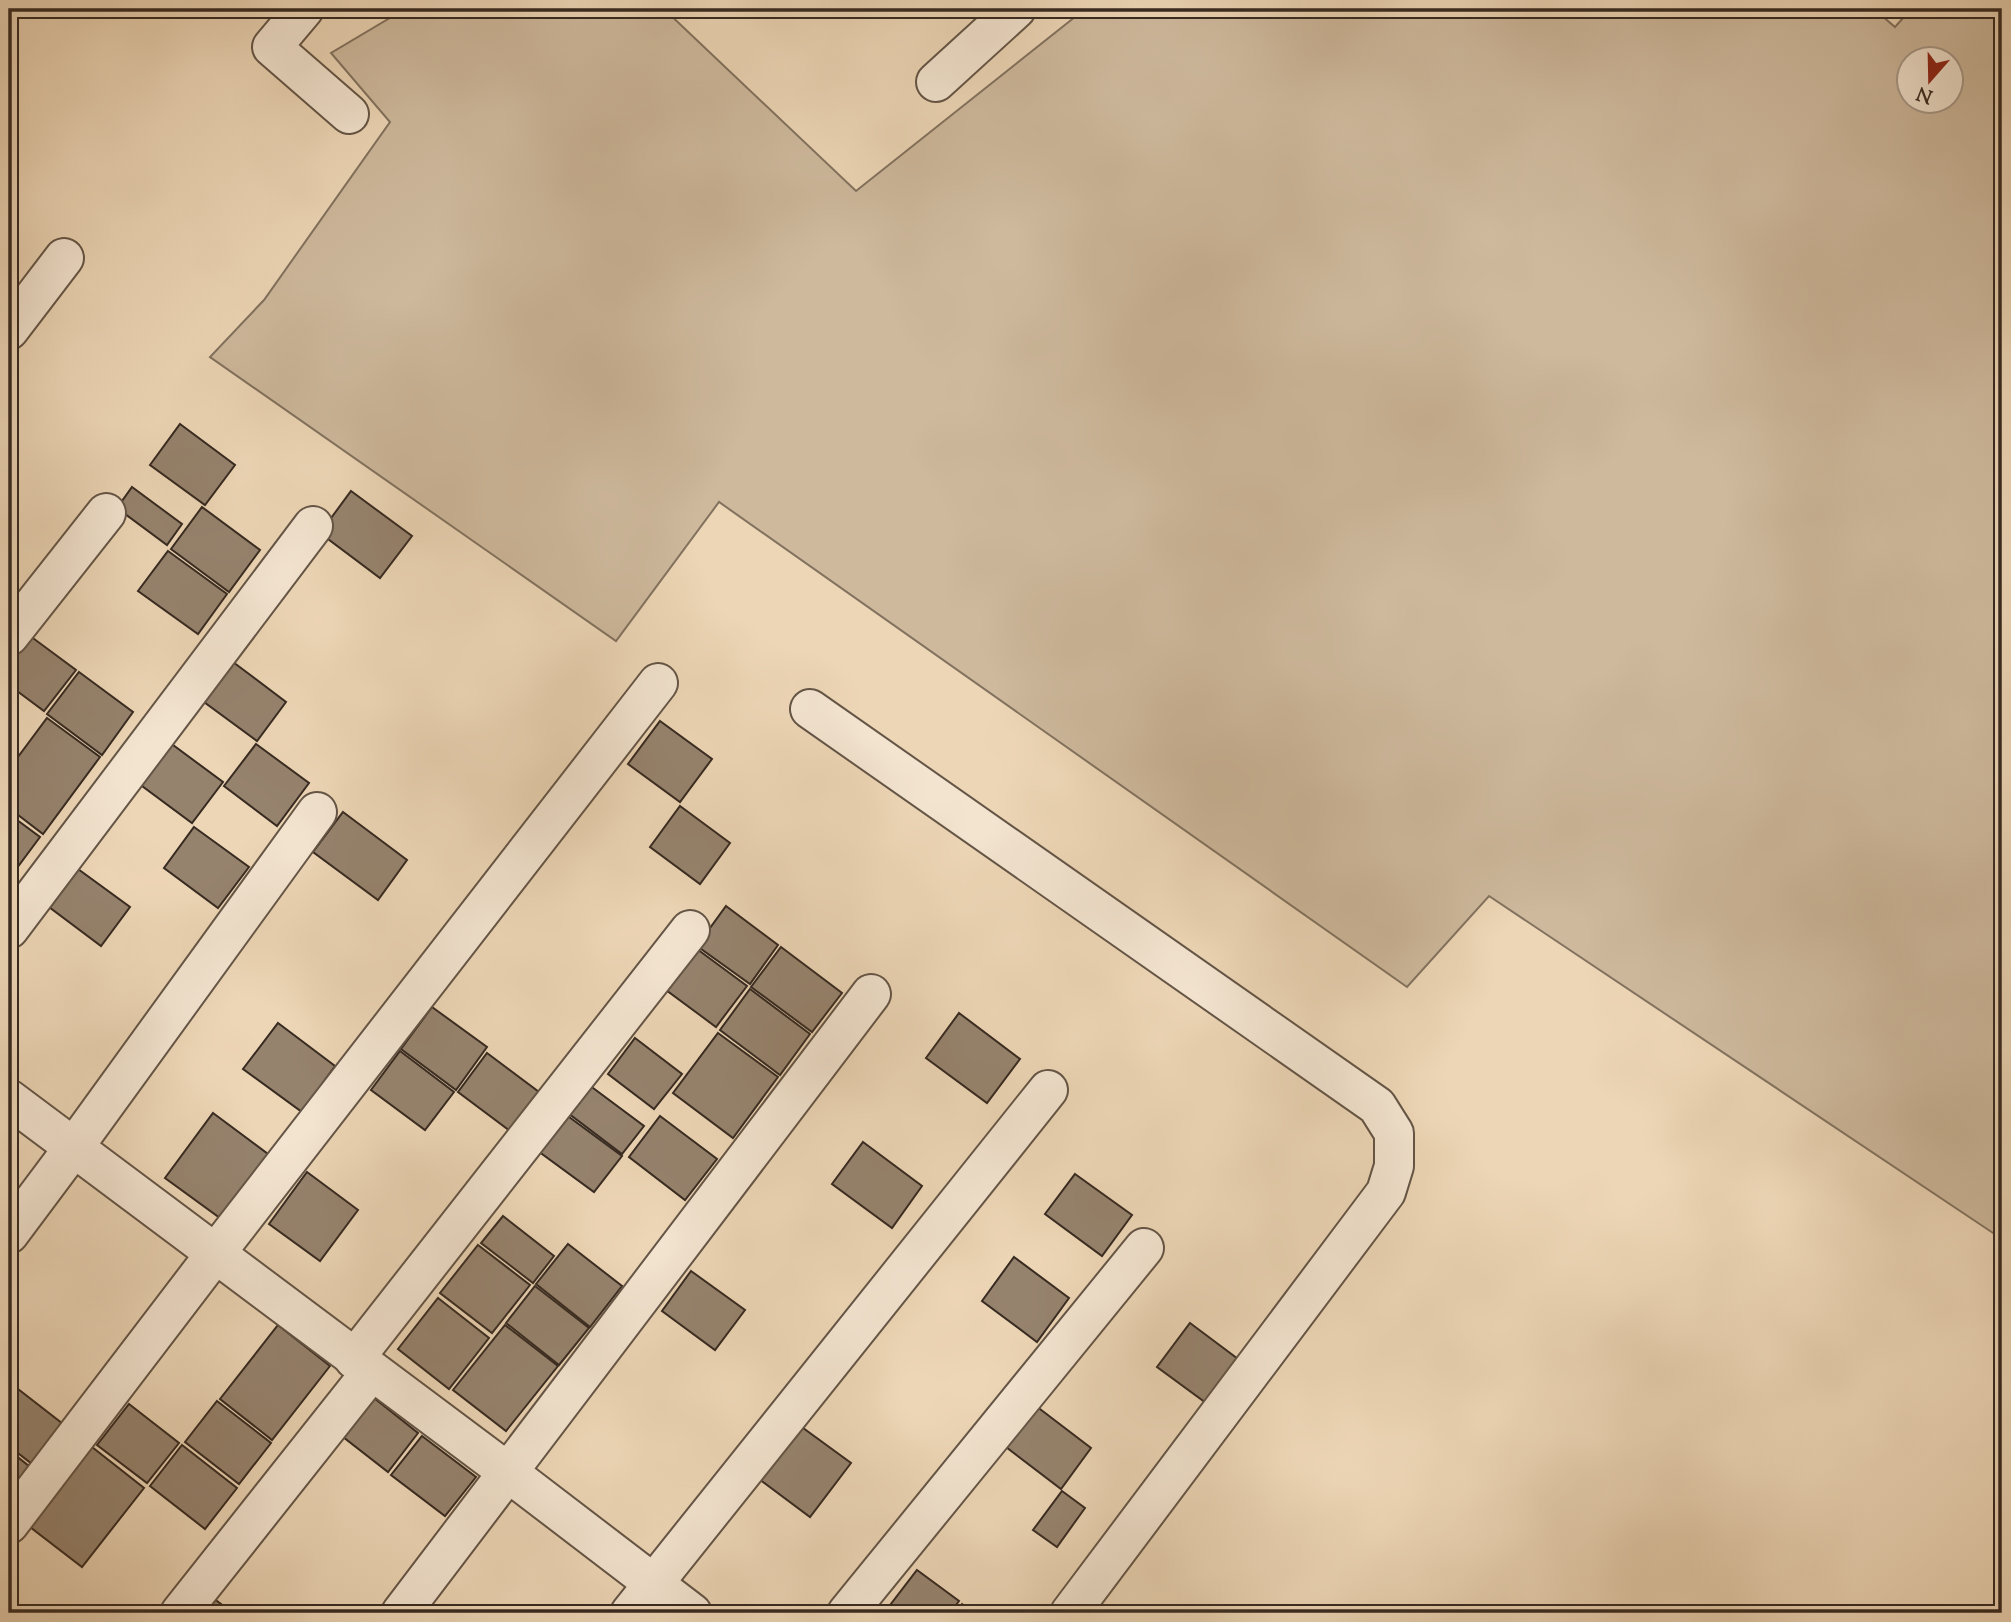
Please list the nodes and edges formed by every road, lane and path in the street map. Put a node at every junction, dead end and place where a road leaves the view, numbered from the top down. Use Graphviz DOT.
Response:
graph roads {
  1 [pos="304,9"];
  2 [pos="1016,9"];
  3 [pos="936,82"];
  4 [pos="349,114"];
  5 [pos="64,258"];
  6 [pos="9,330"];
  7 [pos="106,513"];
  8 [pos="313,526"];
  9 [pos="9,636"];
  10 [pos="658,683"];
  11 [pos="810,709"];
  12 [pos="317,812"];
  13 [pos="9,929"];
  14 [pos="690,930"];
  15 [pos="871,994"];
  16 [pos="1048,1090"];
  17 [pos="9,1099"];
  18 [pos="74,1147"];
  19 [pos="9,1234"];
  20 [pos="1144,1248"];
  21 [pos="215,1254"];
  22 [pos="363,1365"];
  23 [pos="509,1473"];
  24 [pos="9,1524"];
  25 [pos="641,1599"];
  26 [pos="180,1613"];
  27 [pos="401,1613"];
  28 [pos="692,1613"];
  29 [pos="847,1613"];
  30 [pos="1070,1613"];
  1 -- 4 [label="street"];
  2 -- 3 [label="street"];
  5 -- 6 [label="street"];
  7 -- 9 [label="street"];
  8 -- 13 [label="street"];
  10 -- 21 [label="street"];
  11 -- 30 [label="street"];
  12 -- 18 [label="street"];
  14 -- 22 [label="street"];
  15 -- 23 [label="street"];
  16 -- 25 [label="street"];
  17 -- 18 [label="street"];
  18 -- 19 [label="street"];
  18 -- 21 [label="street"];
  20 -- 29 [label="street"];
  21 -- 22 [label="street"];
  21 -- 24 [label="street"];
  22 -- 23 [label="street"];
  22 -- 26 [label="street"];
  23 -- 25 [label="street"];
  23 -- 27 [label="street"];
  25 -- 28 [label="street"];
}
